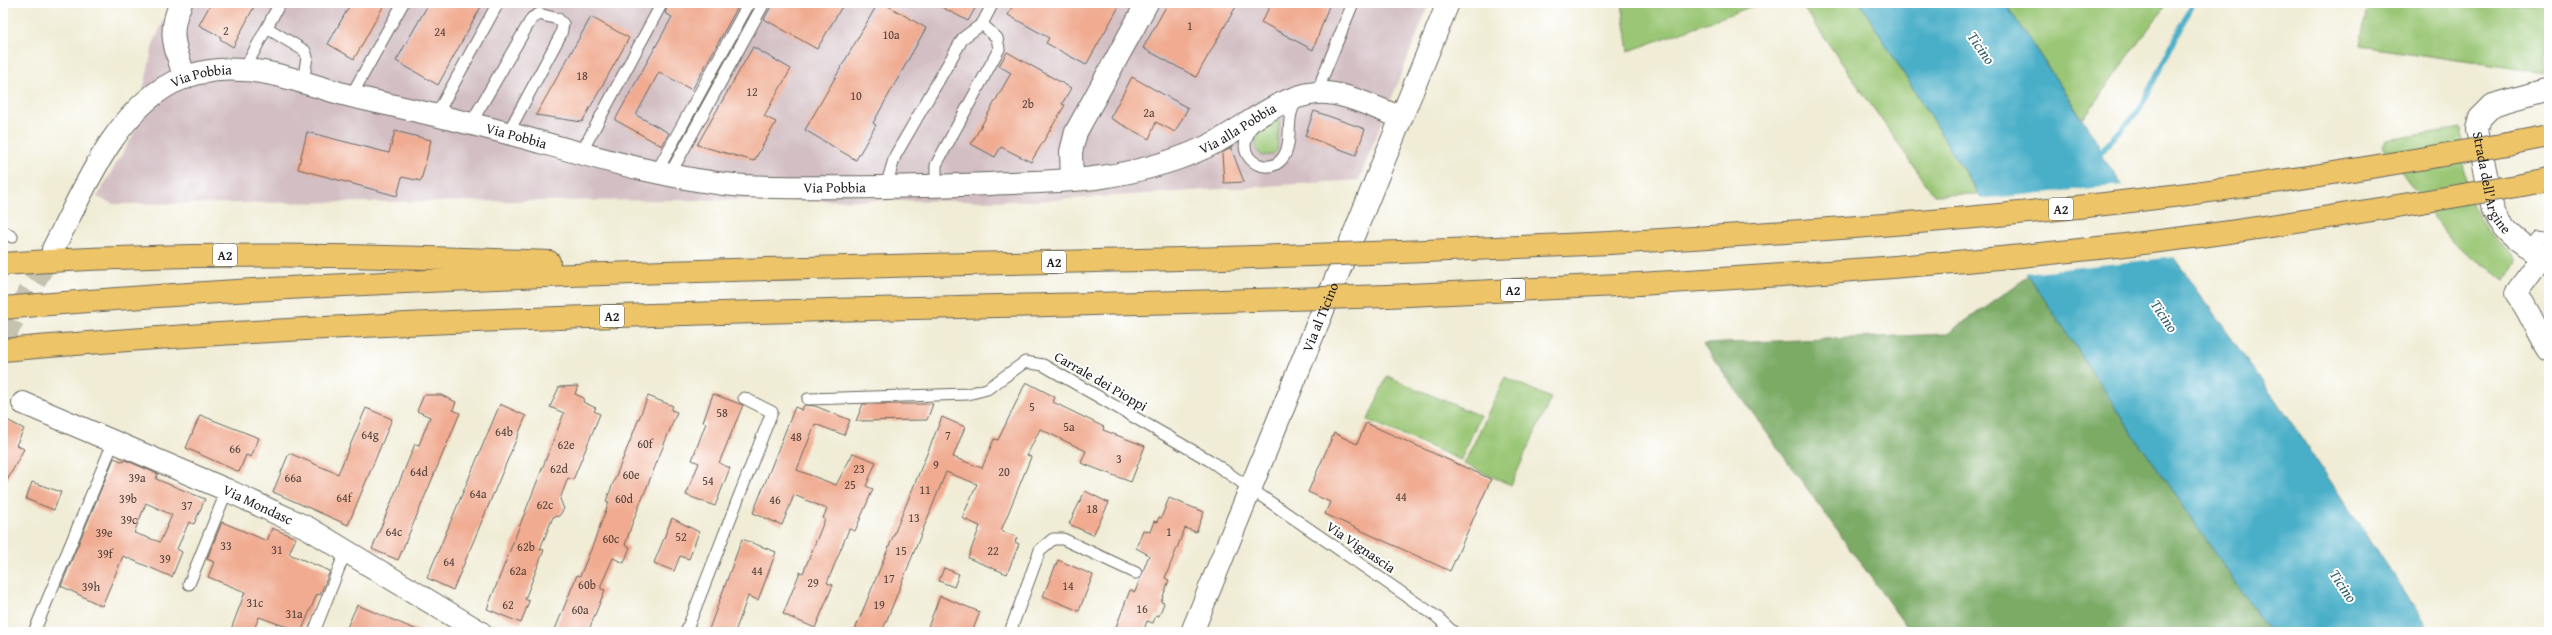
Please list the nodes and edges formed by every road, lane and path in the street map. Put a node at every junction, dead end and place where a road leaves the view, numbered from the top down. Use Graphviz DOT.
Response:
graph roads {
  1 [pos="181,3"];
  2 [pos="280,3"];
  3 [pos="403,3"];
  4 [pos="498,3"];
  5 [pos="662,3"];
  6 [pos="749,3"];
  7 [pos="764,3"];
  8 [pos="993,3"];
  9 [pos="1148,3"];
  10 [pos="1353,3"];
  11 [pos="1448,3"];
  12 [pos="982,24"];
  13 [pos="266,28"];
  14 [pos="244,70"];
  15 [pos="186,78"];
  16 [pos="302,83"];
  17 [pos="2549,89"];
  18 [pos="1313,94"];
  19 [pos="351,96"];
  20 [pos="437,114"];
  21 [pos="1400,117"];
  22 [pos="1256,119"];
  23 [pos="472,123"];
  24 [pos="508,133"];
  25 [pos="2549,136"];
  26 [pos="581,153"];
  27 [pos="663,174"];
  28 [pos="1072,180"];
  29 [pos="2549,180"];
  30 [pos="889,186"];
  31 [pos="936,186"];
  32 [pos="53,249"];
  33 [pos="2543,249"];
  34 [pos="3,264"];
  35 [pos="735,270"];
  36 [pos="3,308"];
  37 [pos="3,350"];
  38 [pos="2549,350"];
  39 [pos="744,398"];
  40 [pos="808,399"];
  41 [pos="23,403"];
  42 [pos="114,443"];
  43 [pos="1251,487"];
  44 [pos="227,490"];
  45 [pos="346,550"];
  46 [pos="1136,573"];
  47 [pos="189,584"];
  48 [pos="34,632"];
  49 [pos="314,632"];
  50 [pos="480,632"];
  51 [pos="686,632"];
  52 [pos="1010,632"];
  53 [pos="1192,632"];
  54 [pos="1453,632"];
  1 -- 15 [label="street"];
  2 -- 13 [label="lane"];
  3 -- 19 [label="lane"];
  4 -- 20 [label="lane"];
  5 -- 26 [label="lane"];
  6 -- 27 [label="lane"];
  7 -- 27 [label="lane"];
  8 -- 12 [label="lane"];
  9 -- 28 [label="street"];
  10 -- 18 [label="lane"];
  11 -- 21 [label="street, Via al Ticino"];
  12 -- 30 [label="lane"];
  12 -- 31 [label="lane"];
  13 -- 14 [label="lane"];
  13 -- 16 [label="lane"];
  14 -- 15 [label="street, Via Pobbia"];
  14 -- 16 [label="street, Via Pobbia"];
  15 -- 32 [label="street, Via Pobbia"];
  16 -- 19 [label="street, Via Pobbia"];
  17 -- 33 [label="street, Strada dell'Argine"];
  18 -- 21 [label="street"];
  18 -- 22 [label="street, Via alla Pobbia"];
  18 -- 22 [label="lane"];
  19 -- 20 [label="street, Via Pobbia"];
  20 -- 23 [label="street, Via Pobbia"];
  21 -- 43 [label="street, Via al Ticino"];
  22 -- 28 [label="street, Via alla Pobbia"];
  23 -- 24 [label="street, Via Pobbia"];
  23 -- 24 [label="lane"];
  24 -- 26 [label="street, Via Pobbia"];
  25 -- 35 [label="highway, A2, bridge"];
  26 -- 27 [label="street, Via Pobbia"];
  27 -- 30 [label="street, Via Pobbia"];
  28 -- 31 [label="street, Via Pobbia"];
  29 -- 37 [label="highway, A2, bridge"];
  30 -- 31 [label="street, Via Pobbia"];
  33 -- 38 [label="street, Strada dell'Argine"];
  34 -- 35 [label="highway, A2"];
  35 -- 36 [label="highway, A2"];
  39 -- 51 [label="lane"];
  40 -- 43 [label="lane, Carrale dei Pioppi"];
  41 -- 42 [label="street, Via Mondasc"];
  42 -- 44 [label="street, Via Mondasc"];
  42 -- 48 [label="lane"];
  43 -- 53 [label="street, Via al Ticino"];
  43 -- 54 [label="lane, Via Vignascia"];
  44 -- 45 [label="street, Via Mondasc"];
  44 -- 47 [label="lane"];
  45 -- 49 [label="lane"];
  45 -- 50 [label="street, Via Mondasc"];
  46 -- 52 [label="lane"];
}
